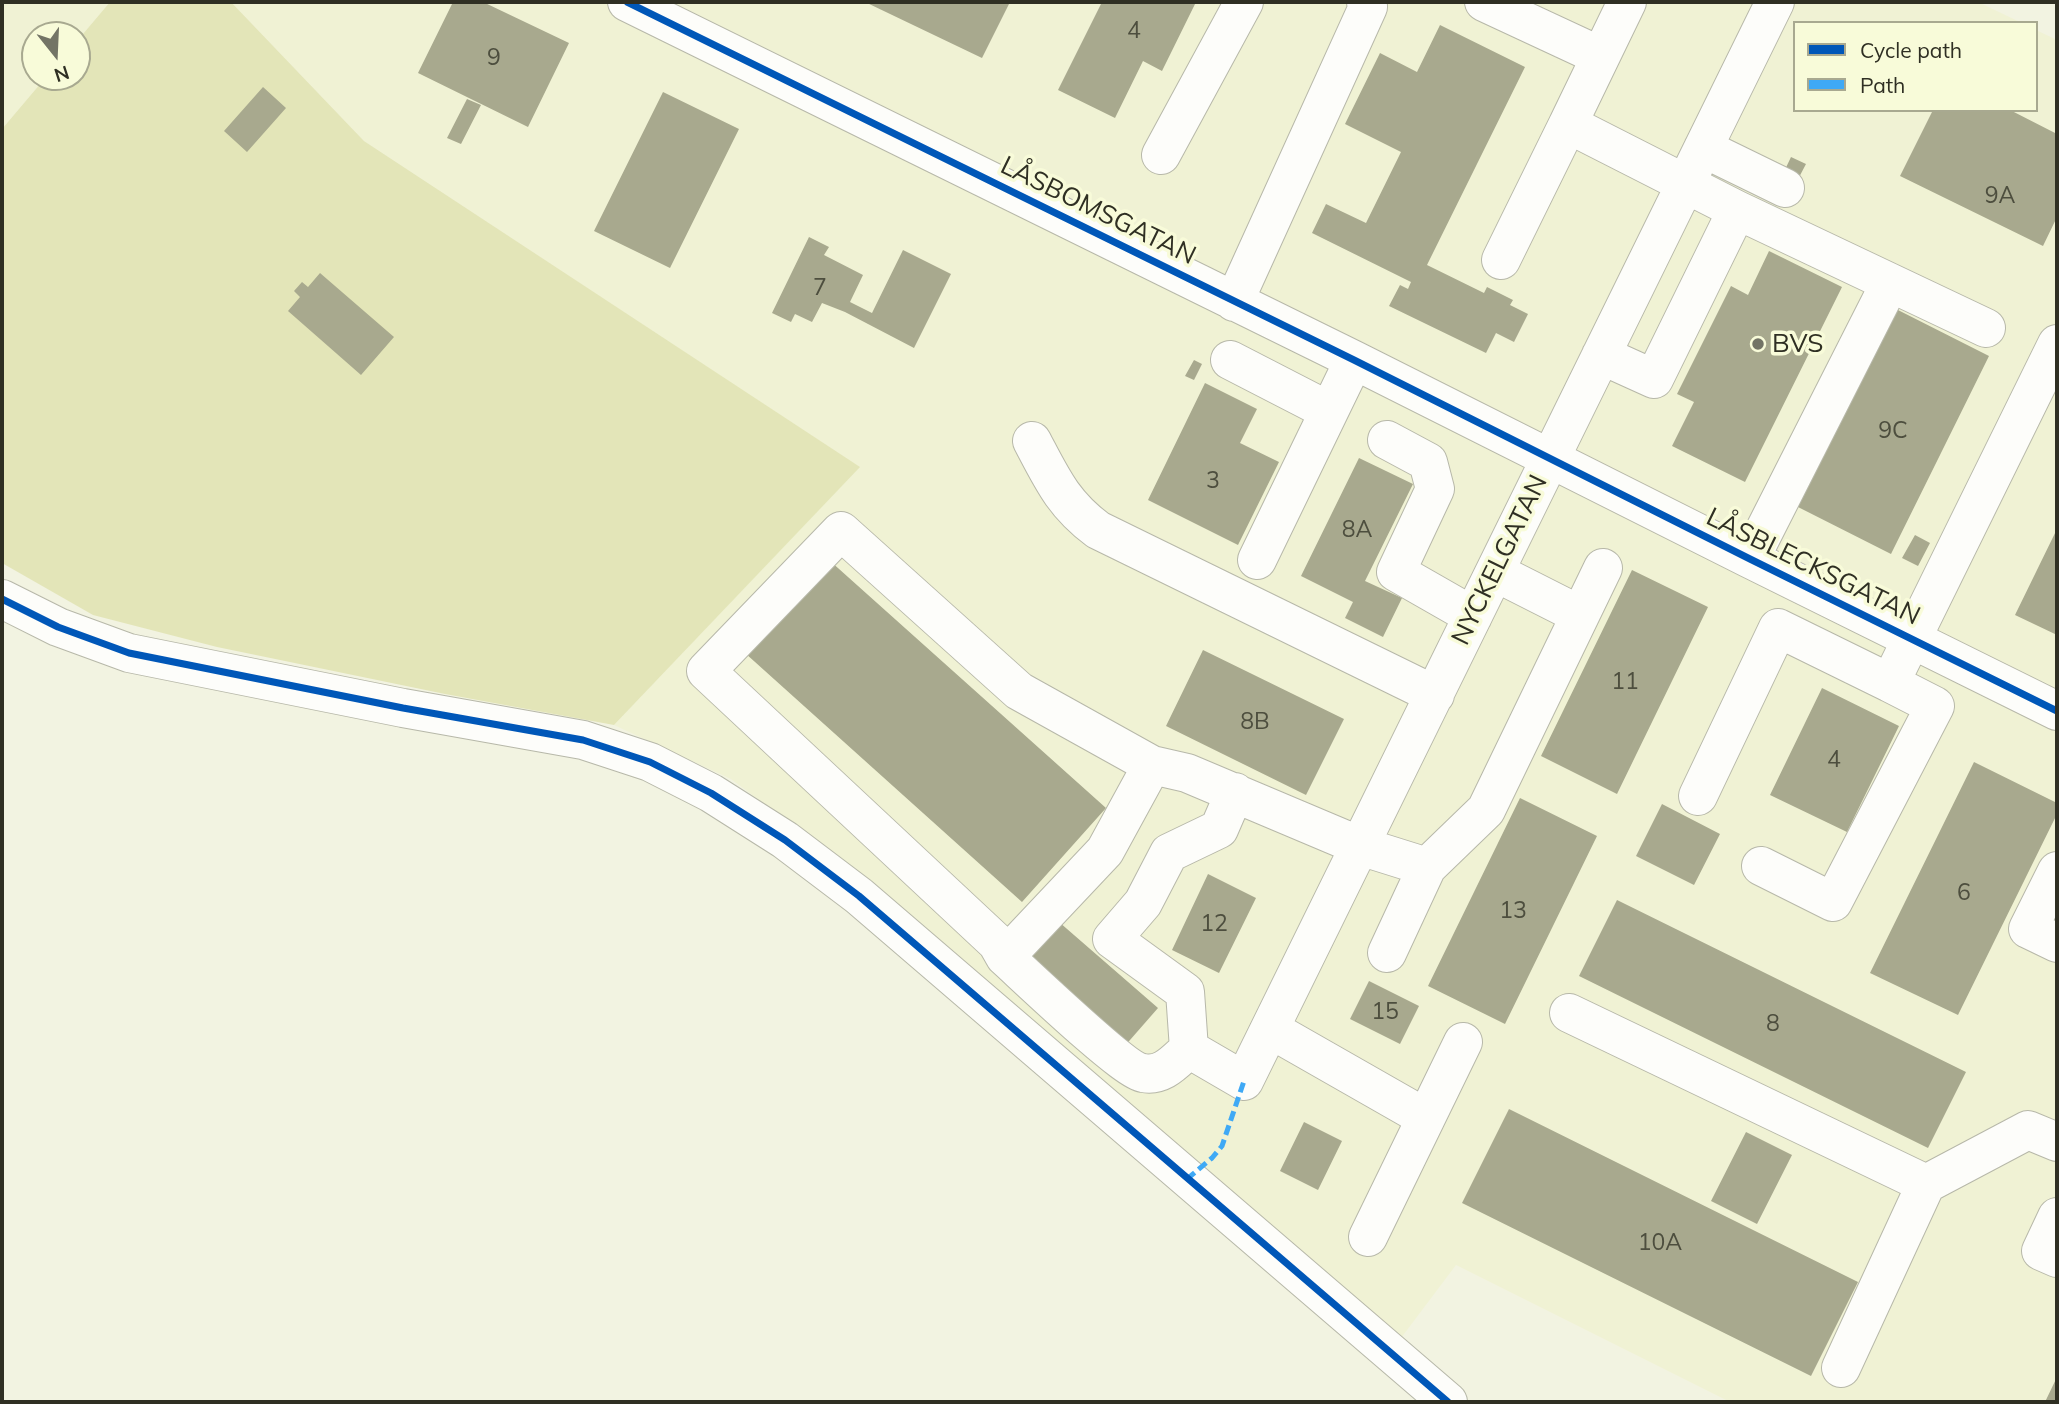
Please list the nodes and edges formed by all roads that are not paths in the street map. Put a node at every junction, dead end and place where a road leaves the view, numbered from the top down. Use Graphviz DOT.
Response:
graph roads {
  1 [pos="627,2"];
  2 [pos="1244,2"];
  3 [pos="1484,2"];
  4 [pos="1627,2"];
  5 [pos="1775,2"];
  6 [pos="1377,4"];
  7 [pos="1600,56"];
  8 [pos="1567,124"];
  9 [pos="1703,148"];
  10 [pos="1161,155"];
  11 [pos="1685,184"];
  12 [pos="1785,188"];
  13 [pos="1737,210"];
  14 [pos="1501,260"];
  15 [pos="1890,283"];
  16 [pos="1234,302"];
  17 [pos="1986,328"];
  18 [pos="2057,344"];
  19 [pos="1601,355"];
  20 [pos="1230,360"];
  21 [pos="1354,360"];
  22 [pos="1329,411"];
  23 [pos="1387,440"];
  24 [pos="1032,441"];
  25 [pos="1550,459"];
  26 [pos="1750,559"];
  27 [pos="1257,560"];
  28 [pos="1602,568"];
  29 [pos="1494,572"];
  30 [pos="2,599"];
  31 [pos="1580,615"];
  32 [pos="1473,616"];
  33 [pos="1912,639"];
  34 [pos="1890,683"];
  35 [pos="1435,695"];
  36 [pos="2057,711"];
  37 [pos="1152,765"];
  38 [pos="1235,792"];
  39 [pos="1698,796"];
  40 [pos="1360,846"];
  41 [pos="1761,866"];
  42 [pos="1427,867"];
  43 [pos="2057,872"];
  44 [pos="2057,943"];
  45 [pos="1388,953"];
  46 [pos="1005,957"];
  47 [pos="1569,1013"];
  48 [pos="1270,1029"];
  49 [pos="1463,1042"];
  50 [pos="1189,1049"];
  51 [pos="1426,1118"];
  52 [pos="2057,1142"];
  53 [pos="1926,1184"];
  54 [pos="2057,1217"];
  55 [pos="1368,1237"];
  56 [pos="2049,1254"];
  57 [pos="1841,1368"];
  58 [pos="1448,1402"];
  1 -- 16 [label="street, LÅSBOMSGATAN"];
  2 -- 10 [label="street"];
  3 -- 7 [label="street"];
  4 -- 7 [label="street"];
  5 -- 9 [label="street, NYCKELGATAN"];
  6 -- 16 [label="street"];
  7 -- 8 [label="street"];
  8 -- 11 [label="street"];
  8 -- 14 [label="street"];
  9 -- 11 [label="street, NYCKELGATAN"];
  9 -- 12 [label="street"];
  11 -- 13 [label="street"];
  11 -- 19 [label="street, NYCKELGATAN"];
  13 -- 15 [label="street"];
  13 -- 19 [label="street"];
  15 -- 17 [label="street"];
  15 -- 26 [label="street"];
  16 -- 21 [label="street, LÅSBOMSGATAN"];
  18 -- 33 [label="street"];
  19 -- 25 [label="street, NYCKELGATAN"];
  20 -- 22 [label="street"];
  21 -- 22 [label="street"];
  21 -- 25 [label="street, LÅSBOMSGATAN"];
  22 -- 27 [label="street"];
  23 -- 32 [label="street"];
  24 -- 35 [label="street"];
  25 -- 26 [label="street, LÅSBLECKSGATAN"];
  25 -- 29 [label="street, NYCKELGATAN"];
  26 -- 33 [label="street, LÅSBLECKSGATAN"];
  28 -- 31 [label="street"];
  29 -- 31 [label="street"];
  29 -- 32 [label="street, NYCKELGATAN"];
  30 -- 58 [label="street"];
  31 -- 42 [label="street"];
  32 -- 35 [label="street, NYCKELGATAN"];
  33 -- 34 [label="street"];
  33 -- 36 [label="street, LÅSBLECKSGATAN"];
  34 -- 39 [label="street"];
  34 -- 41 [label="street"];
  35 -- 40 [label="street, NYCKELGATAN"];
  37 -- 38 [label="street"];
  37 -- 46 [label="street"];
  37 -- 46 [label="street"];
  38 -- 40 [label="street"];
  38 -- 50 [label="street"];
  40 -- 42 [label="street"];
  40 -- 48 [label="street, NYCKELGATAN"];
  42 -- 45 [label="street"];
  43 -- 44 [label="street"];
  46 -- 50 [label="street"];
  47 -- 53 [label="street"];
  48 -- 50 [label="street, NYCKELGATAN"];
  48 -- 51 [label="street"];
  49 -- 51 [label="street"];
  51 -- 55 [label="street"];
  52 -- 53 [label="street"];
  53 -- 57 [label="street"];
  54 -- 56 [label="street"];
}
